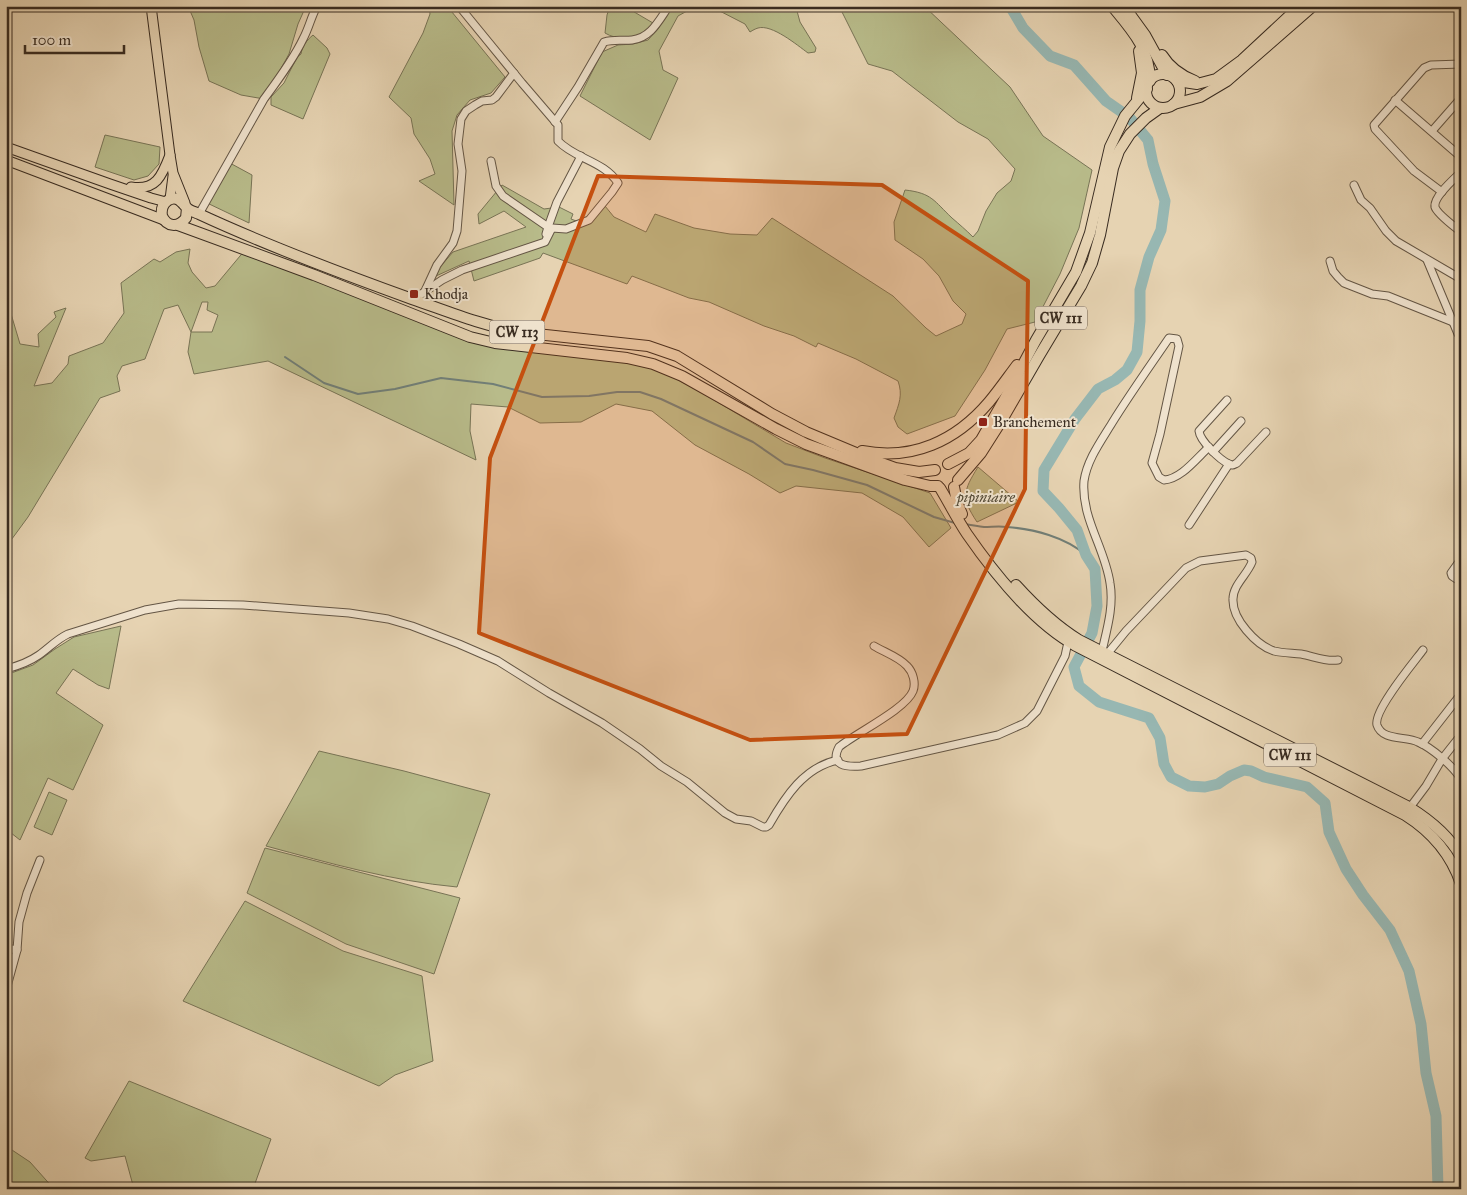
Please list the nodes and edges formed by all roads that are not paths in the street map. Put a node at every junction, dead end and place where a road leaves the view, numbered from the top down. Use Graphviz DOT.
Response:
graph roads {
  1 [pos="151,6"];
  2 [pos="317,6"];
  3 [pos="460,6"];
  4 [pos="669,6"];
  5 [pos="1112,6"];
  6 [pos="1124,6"];
  7 [pos="1300,6"];
  8 [pos="1313,6"];
  9 [pos="1140,35"];
  10 [pos="1461,64"];
  11 [pos="514,73"];
  12 [pos="1167,75"];
  13 [pos="1177,81"];
  14 [pos="1204,83"];
  15 [pos="1148,85"];
  16 [pos="1461,98"];
  17 [pos="1395,100"];
  18 [pos="1174,104"];
  19 [pos="1134,105"];
  20 [pos="1160,108"];
  21 [pos="556,122"];
  22 [pos="1432,131"];
  23 [pos="6,147"];
  24 [pos="170,155"];
  25 [pos="581,156"];
  26 [pos="1461,157"];
  27 [pos="6,160"];
  28 [pos="491,161"];
  29 [pos="1461,172"];
  30 [pos="173,173"];
  31 [pos="110,184"];
  32 [pos="1354,184"];
  33 [pos="1442,192"];
  34 [pos="168,200"];
  35 [pos="186,206"];
  36 [pos="199,214"];
  37 [pos="164,220"];
  38 [pos="178,225"];
  39 [pos="548,227"];
  40 [pos="1461,232"];
  41 [pos="545,242"];
  42 [pos="1427,259"];
  43 [pos="1330,261"];
  44 [pos="1461,279"];
  45 [pos="425,293"];
  46 [pos="414,299"];
  47 [pos="1453,322"];
  48 [pos="1461,335"];
  49 [pos="1036,340"];
  50 [pos="1227,400"];
  51 [pos="1241,422"];
  52 [pos="1266,432"];
  53 [pos="844,448"];
  54 [pos="1211,450"];
  55 [pos="948,464"];
  56 [pos="1229,464"];
  57 [pos="935,470"];
  58 [pos="956,483"];
  59 [pos="939,487"];
  60 [pos="960,517"];
  61 [pos="1189,525"];
  62 [pos="1461,559"];
  63 [pos="1461,582"];
  64 [pos="1074,642"];
  65 [pos="874,646"];
  66 [pos="1423,650"];
  67 [pos="1100,652"];
  68 [pos="1338,660"];
  69 [pos="6,669"];
  70 [pos="1461,694"];
  71 [pos="1461,735"];
  72 [pos="1422,744"];
  73 [pos="1442,759"];
  74 [pos="838,760"];
  75 [pos="1457,767"];
  76 [pos="1461,779"];
  77 [pos="1407,811"];
  78 [pos="1461,857"];
  79 [pos="40,860"];
  80 [pos="1461,884"];
  81 [pos="6,948"];
  82 [pos="17,950"];
  83 [pos="6,990"];
  1 -- 24 [label="main road"];
  2 -- 36 [label="street"];
  3 -- 11 [label="street"];
  4 -- 21 [label="street"];
  5 -- 9 [label="highway"];
  6 -- 9 [label="highway"];
  7 -- 14 [label="highway"];
  8 -- 18 [label="highway"];
  9 -- 12 [label="highway"];
  9 -- 14 [label="highway"];
  9 -- 15 [label="highway"];
  9 -- 19 [label="highway"];
  10 -- 17 [label="street"];
  11 -- 21 [label="street"];
  11 -- 45 [label="street"];
  12 -- 13 [label="highway"];
  12 -- 15 [label="highway"];
  13 -- 14 [label="highway"];
  13 -- 18 [label="highway"];
  15 -- 19 [label="highway"];
  15 -- 20 [label="highway"];
  16 -- 22 [label="street"];
  17 -- 22 [label="street"];
  17 -- 33 [label="street"];
  18 -- 20 [label="highway"];
  19 -- 49 [label="highway"];
  20 -- 58 [label="highway, CW 111"];
  21 -- 25 [label="street"];
  22 -- 26 [label="street"];
  23 -- 31 [label="main road"];
  24 -- 30 [label="main road"];
  24 -- 31 [label="main road"];
  25 -- 39 [label="street"];
  25 -- 41 [label="street"];
  27 -- 37 [label="main road"];
  28 -- 39 [label="street"];
  29 -- 33 [label="street"];
  30 -- 34 [label="main road"];
  30 -- 35 [label="main road"];
  31 -- 34 [label="main road"];
  32 -- 42 [label="street"];
  33 -- 40 [label="street"];
  34 -- 35 [label="highway"];
  34 -- 37 [label="highway"];
  35 -- 36 [label="highway, CW 113"];
  35 -- 38 [label="highway"];
  36 -- 46 [label="highway, CW 113"];
  37 -- 38 [label="highway"];
  38 -- 59 [label="highway"];
  39 -- 41 [label="street"];
  41 -- 45 [label="street"];
  42 -- 44 [label="street"];
  42 -- 47 [label="street"];
  43 -- 47 [label="street"];
  45 -- 46 [label="street"];
  46 -- 53 [label="highway, CW 113"];
  47 -- 48 [label="street"];
  49 -- 53 [label="highway"];
  49 -- 55 [label="highway, CW 111"];
  50 -- 54 [label="street"];
  51 -- 54 [label="street"];
  52 -- 56 [label="street"];
  53 -- 57 [label="highway"];
  54 -- 56 [label="street"];
  54 -- 67 [label="street"];
  55 -- 57 [label="highway"];
  55 -- 58 [label="highway"];
  56 -- 61 [label="street"];
  57 -- 59 [label="highway"];
  58 -- 59 [label="highway"];
  58 -- 60 [label="highway"];
  59 -- 60 [label="highway, CW 111"];
  60 -- 64 [label="highway, CW 111"];
  62 -- 63 [label="street"];
  64 -- 67 [label="highway, CW 111"];
  64 -- 74 [label="street"];
  65 -- 74 [label="street"];
  66 -- 72 [label="street"];
  67 -- 68 [label="street"];
  67 -- 77 [label="highway, CW 111"];
  69 -- 74 [label="street"];
  70 -- 72 [label="street"];
  71 -- 73 [label="street"];
  72 -- 73 [label="street"];
  73 -- 75 [label="street"];
  73 -- 77 [label="street"];
  75 -- 76 [label="street"];
  77 -- 78 [label="highway, CW 111"];
  77 -- 80 [label="highway, CW 111"];
  79 -- 82 [label="street"];
  81 -- 82 [label="street"];
  82 -- 83 [label="street"];
}
